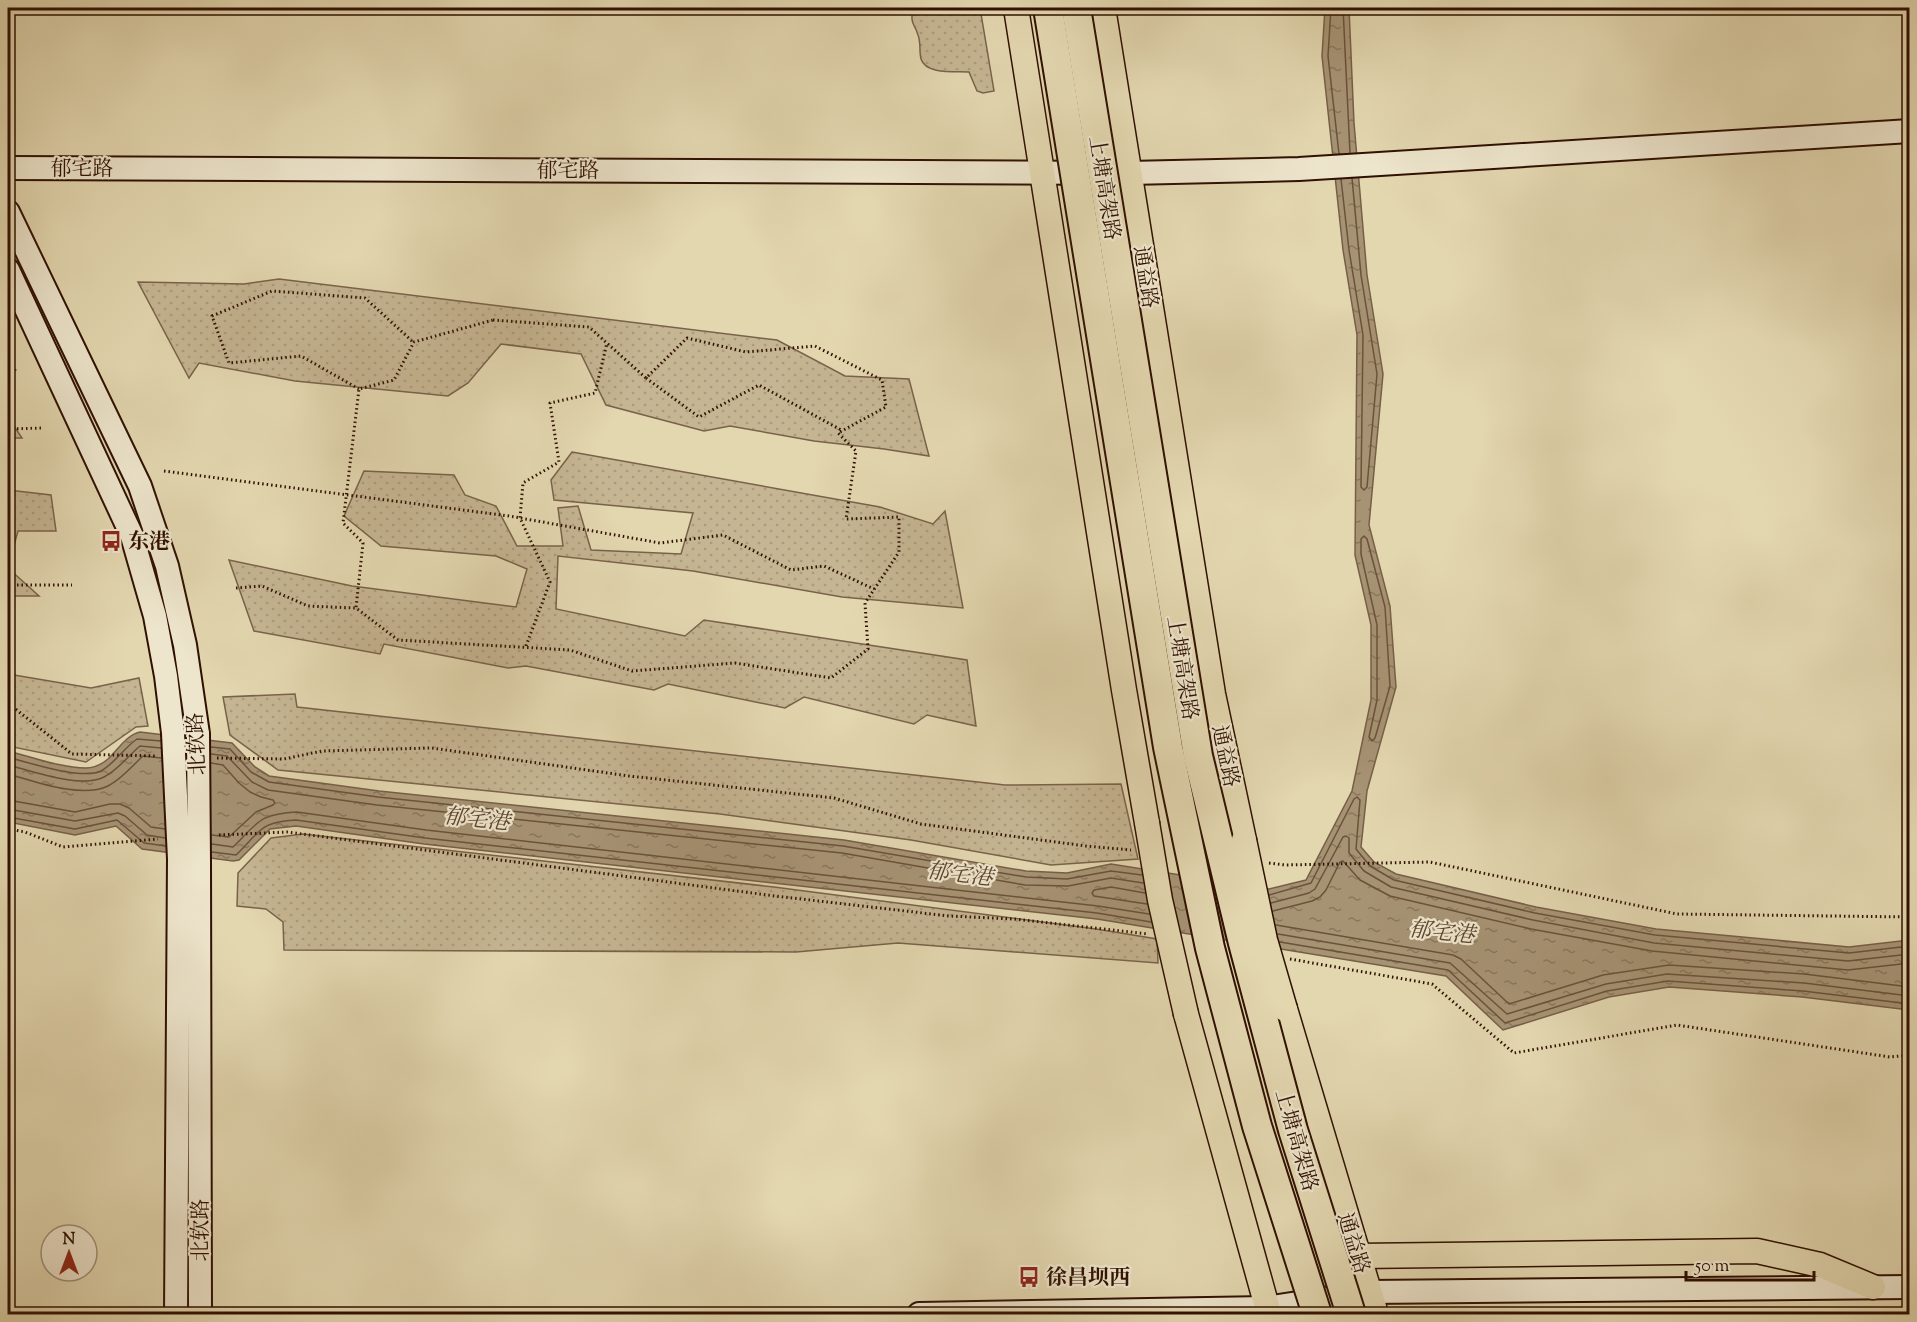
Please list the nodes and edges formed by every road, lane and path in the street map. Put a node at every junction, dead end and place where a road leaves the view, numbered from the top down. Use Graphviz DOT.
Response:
graph roads {
  1 [pos="1016,8"];
  2 [pos="1048,8"];
  3 [pos="1076,8"];
  4 [pos="1103,8"];
  5 [pos="1910,131"];
  6 [pos="8,168"];
  7 [pos="1042,172"];
  8 [pos="1130,173"];
  9 [pos="8,212"];
  10 [pos="8,270"];
  11 [pos="414,342"];
  12 [pos="607,343"];
  13 [pos="16,368"];
  14 [pos="646,378"];
  15 [pos="8,382"];
  16 [pos="359,388"];
  17 [pos="44,428"];
  18 [pos="8,429"];
  19 [pos="843,430"];
  20 [pos="164,471"];
  21 [pos="346,494"];
  22 [pos="520,518"];
  23 [pos="8,585"];
  24 [pos="72,585"];
  25 [pos="236,588"];
  26 [pos="874,589"];
  27 [pos="356,608"];
  28 [pos="526,647"];
  29 [pos="8,705"];
  30 [pos="166,757"];
  31 [pos="213,758"];
  32 [pos="8,829"];
  33 [pos="209,836"];
  34 [pos="164,838"];
  35 [pos="1132,850"];
  36 [pos="189,860"];
  37 [pos="1261,862"];
  38 [pos="1910,917"];
  39 [pos="1155,935"];
  40 [pos="1282,958"];
  41 [pos="1910,1055"];
  42 [pos="1358,1256"];
  43 [pos="1873,1287"];
  44 [pos="1910,1287"];
  45 [pos="1369,1292"];
  46 [pos="1268,1311"];
  47 [pos="176,1314"];
  48 [pos="200,1314"];
  49 [pos="920,1314"];
  50 [pos="1317,1314"];
  51 [pos="1351,1314"];
  52 [pos="1376,1314"];
  1 -- 7 [label="main road"];
  2 -- 50 [label="highway, 上塘高架路, bridge"];
  3 -- 51 [label="highway, 上塘高架路, bridge"];
  4 -- 8 [label="main road, 通益路"];
  5 -- 8 [label="street, 郁宅路"];
  6 -- 7 [label="street, 郁宅路"];
  7 -- 8 [label="street, 郁宅路"];
  7 -- 46 [label="main road, bridge"];
  8 -- 42 [label="main road, 通益路, bridge"];
  9 -- 36 [label="street, 北软路, bridge"];
  10 -- 36 [label="street, 北软路, bridge"];
  11 -- 12 [label="path"];
  11 -- 16 [label="path"];
  11 -- 16 [label="path"];
  12 -- 14 [label="path"];
  12 -- 22 [label="path"];
  13 -- 15 [label="path"];
  14 -- 19 [label="path"];
  14 -- 19 [label="path"];
  16 -- 21 [label="path"];
  17 -- 18 [label="path"];
  19 -- 26 [label="path"];
  20 -- 21 [label="path"];
  21 -- 22 [label="path"];
  21 -- 27 [label="path"];
  22 -- 26 [label="path"];
  22 -- 28 [label="path"];
  23 -- 24 [label="path"];
  25 -- 27 [label="path"];
  26 -- 28 [label="path"];
  27 -- 28 [label="path"];
  29 -- 30 [label="path"];
  31 -- 35 [label="path"];
  32 -- 34 [label="path"];
  33 -- 39 [label="path"];
  36 -- 47 [label="street, 北软路"];
  36 -- 48 [label="street, 北软路"];
  37 -- 38 [label="path"];
  40 -- 41 [label="path"];
  42 -- 43 [label="main road"];
  42 -- 45 [label="main road, 通益路"];
  43 -- 44 [label="street"];
  43 -- 45 [label="street"];
  45 -- 46 [label="street"];
  45 -- 52 [label="main road, 通益路"];
  46 -- 49 [label="street"];
}
